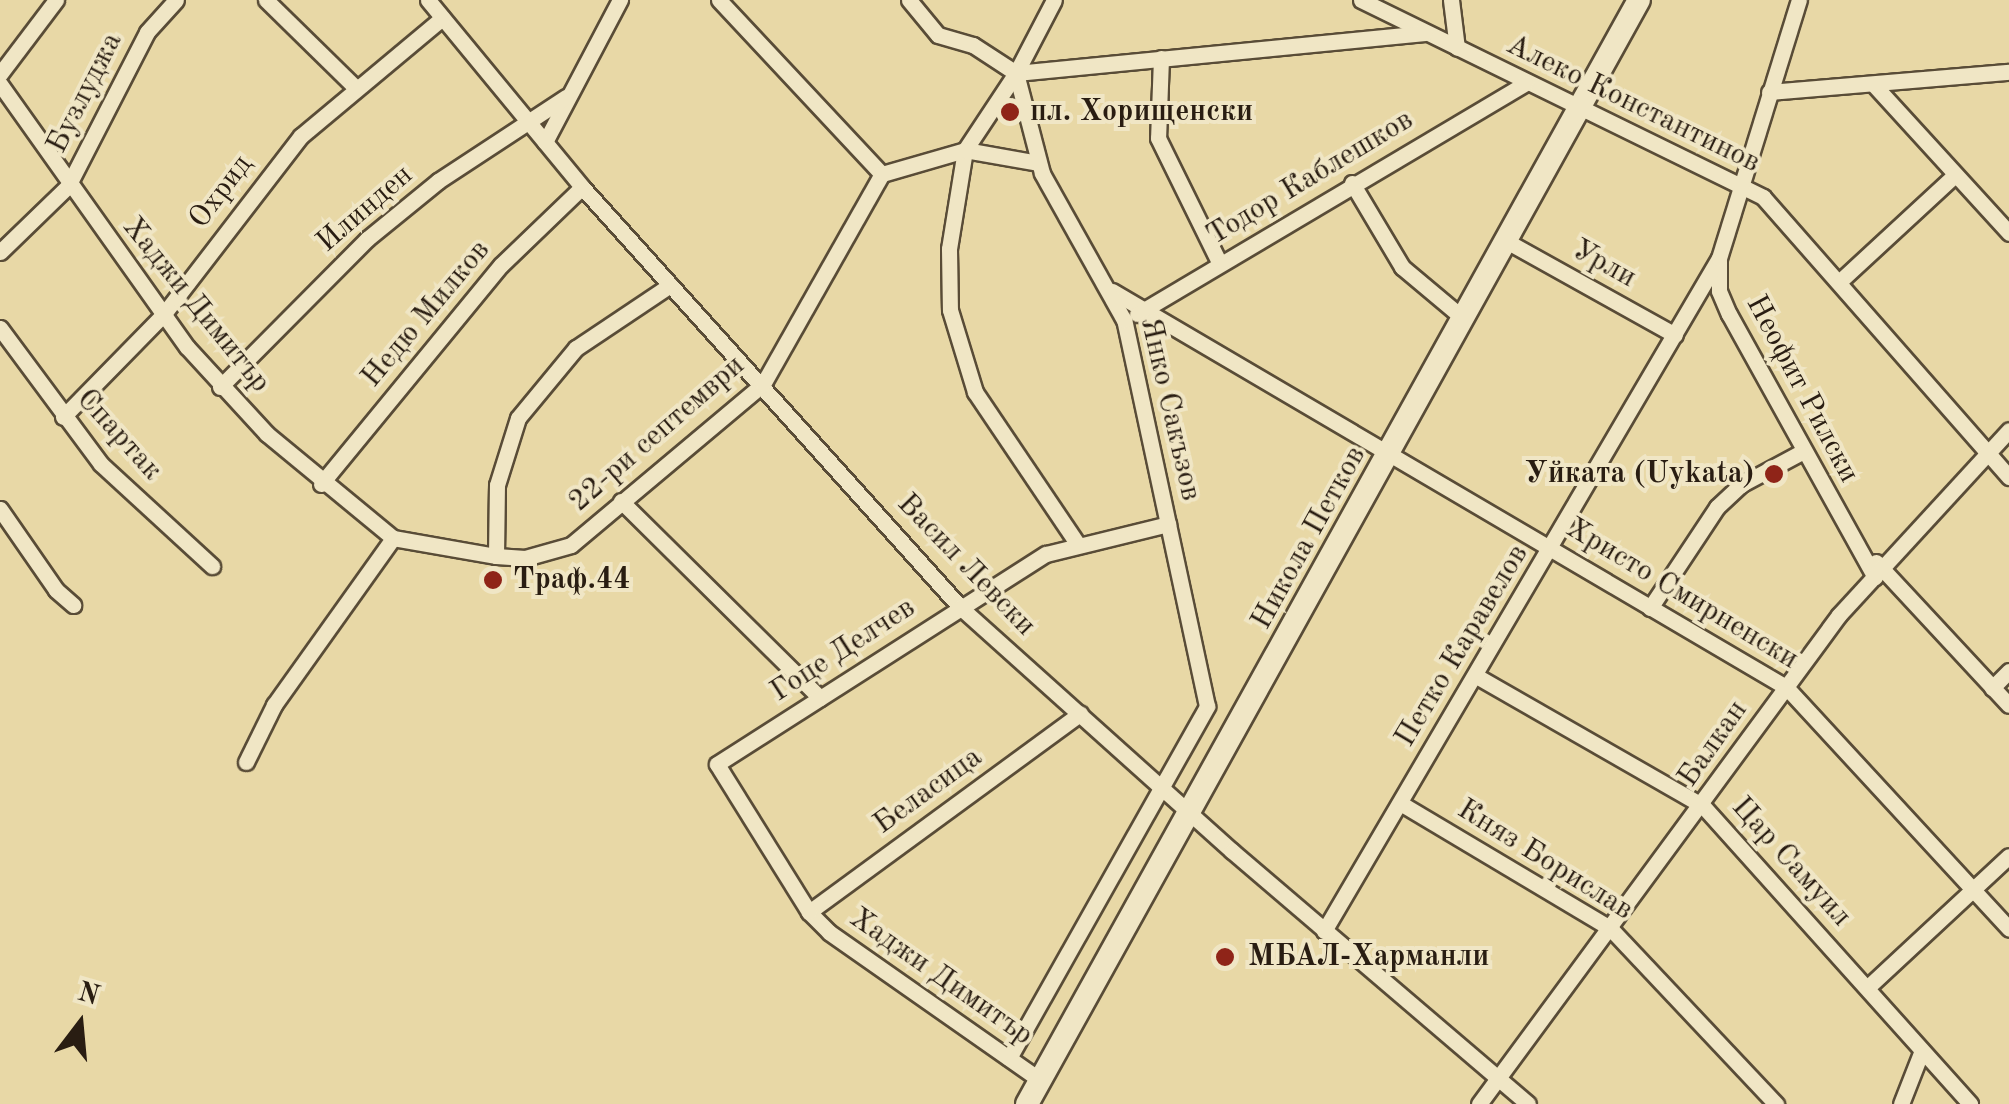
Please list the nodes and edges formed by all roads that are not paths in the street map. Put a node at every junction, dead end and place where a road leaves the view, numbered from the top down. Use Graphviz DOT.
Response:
graph roads {
  1 [pos="56,0"];
  2 [pos="176,0"];
  3 [pos="266,0"];
  4 [pos="428,0"];
  5 [pos="620,0"];
  6 [pos="908,0"];
  7 [pos="1054,0"];
  8 [pos="1361,0"];
  9 [pos="1451,0"];
  10 [pos="1639,0"];
  11 [pos="1799,0"];
  12 [pos="728,2"];
  13 [pos="442,18"];
  14 [pos="1427,33"];
  15 [pos="1457,48"];
  16 [pos="1161,58"];
  17 [pos="1016,72"];
  18 [pos="2009,72"];
  19 [pos="0,74"];
  20 [pos="1526,83"];
  21 [pos="0,84"];
  22 [pos="1875,86"];
  23 [pos="356,88"];
  24 [pos="1769,92"];
  25 [pos="566,96"];
  26 [pos="1581,110"];
  27 [pos="528,122"];
  28 [pos="546,142"];
  29 [pos="965,150"];
  30 [pos="1038,163"];
  31 [pos="882,174"];
  32 [pos="1954,175"];
  33 [pos="1352,183"];
  34 [pos="68,186"];
  35 [pos="582,186"];
  36 [pos="1741,190"];
  37 [pos="2009,233"];
  38 [pos="1508,242"];
  39 [pos="0,252"];
  40 [pos="1718,258"];
  41 [pos="1220,264"];
  42 [pos="1838,282"];
  43 [pos="670,284"];
  44 [pos="1111,290"];
  45 [pos="1141,312"];
  46 [pos="163,315"];
  47 [pos="1464,319"];
  48 [pos="1124,320"];
  49 [pos="0,328"];
  50 [pos="1674,335"];
  51 [pos="763,384"];
  52 [pos="220,387"];
  53 [pos="62,417"];
  54 [pos="2009,430"];
  55 [pos="1802,452"];
  56 [pos="1390,454"];
  57 [pos="1987,455"];
  58 [pos="2009,477"];
  59 [pos="321,484"];
  60 [pos="621,500"];
  61 [pos="0,509"];
  62 [pos="1168,524"];
  63 [pos="393,538"];
  64 [pos="1076,542"];
  65 [pos="1552,548"];
  66 [pos="496,556"];
  67 [pos="212,566"];
  68 [pos="1878,572"];
  69 [pos="74,604"];
  70 [pos="960,607"];
  71 [pos="1650,608"];
  72 [pos="2009,672"];
  73 [pos="1478,676"];
  74 [pos="1786,687"];
  75 [pos="1992,688"];
  76 [pos="820,698"];
  77 [pos="2009,705"];
  78 [pos="1207,706"];
  79 [pos="1080,714"];
  80 [pos="1241,723"];
  81 [pos="246,762"];
  82 [pos="717,764"];
  83 [pos="1165,788"];
  84 [pos="1400,803"];
  85 [pos="1703,806"];
  86 [pos="1190,811"];
  87 [pos="2009,856"];
  88 [pos="1974,891"];
  89 [pos="810,912"];
  90 [pos="1611,929"];
  91 [pos="2009,929"];
  92 [pos="1324,932"];
  93 [pos="1868,987"];
  94 [pos="1921,1053"];
  95 [pos="1009,1058"];
  96 [pos="1500,1078"];
  97 [pos="1040,1080"];
  98 [pos="1027,1104"];
  99 [pos="1479,1104"];
  100 [pos="1528,1104"];
  101 [pos="1776,1104"];
  102 [pos="1901,1104"];
  103 [pos="1970,1104"];
  1 -- 19 [label="street"];
  2 -- 34 [label="street, Бузлуджа"];
  3 -- 23 [label="street"];
  4 -- 13 [label="street, Васил Левски"];
  5 -- 25 [label="street, Илинден"];
  6 -- 17 [label="street"];
  7 -- 17 [label="street"];
  8 -- 14 [label="street, Алеко Константинов"];
  9 -- 15 [label="street"];
  10 -- 26 [label="street, Никола Петков"];
  11 -- 24 [label="street, Петко Каравелов"];
  12 -- 31 [label="street"];
  13 -- 23 [label="street, Охрид"];
  13 -- 27 [label="street, Васил Левски"];
  14 -- 15 [label="street, Алеко Константинов"];
  14 -- 16 [label="street"];
  15 -- 20 [label="street, Алеко Константинов"];
  16 -- 17 [label="street"];
  16 -- 41 [label="street"];
  17 -- 29 [label="street"];
  17 -- 30 [label="street, Янко Сакъзов"];
  18 -- 22 [label="street"];
  20 -- 26 [label="street, Алеко Константинов"];
  20 -- 33 [label="street, Тодор Каблешков"];
  21 -- 34 [label="street, Хаджи Димитър"];
  22 -- 24 [label="street"];
  22 -- 32 [label="street"];
  23 -- 46 [label="street, Охрид"];
  24 -- 36 [label="street, Петко Каравелов"];
  25 -- 27 [label="street, Илинден"];
  25 -- 28 [label="street, Илинден"];
  26 -- 36 [label="street, Алеко Константинов"];
  26 -- 38 [label="street, Никола Петков"];
  27 -- 28 [label="street, Васил Левски"];
  27 -- 52 [label="street, Илинден"];
  28 -- 35 [label="street, Васил Левски"];
  29 -- 30 [label="street"];
  29 -- 31 [label="street"];
  29 -- 64 [label="street"];
  30 -- 44 [label="street, Янко Сакъзов"];
  31 -- 51 [label="street, 22-ри септември"];
  32 -- 37 [label="street"];
  32 -- 42 [label="street"];
  33 -- 41 [label="street, Тодор Каблешков"];
  33 -- 47 [label="street"];
  34 -- 39 [label="street, Бузлуджа"];
  34 -- 46 [label="street, Хаджи Димитър"];
  35 -- 43 [label="street, Васил Левски"];
  35 -- 59 [label="street, Недю Милков"];
  36 -- 40 [label="street, Петко Каравелов"];
  36 -- 42 [label="street, Алеко Константинов"];
  38 -- 47 [label="street, Никола Петков"];
  38 -- 50 [label="street, Урли"];
  40 -- 50 [label="street, Петко Каравелов"];
  40 -- 55 [label="street, Неофит Рилски"];
  41 -- 45 [label="street, Тодор Каблешков"];
  42 -- 57 [label="street, Алеко Константинов"];
  43 -- 51 [label="street, Васил Левски"];
  43 -- 66 [label="street"];
  44 -- 45 [label="street, Христо Смирненски"];
  44 -- 48 [label="street, Янко Сакъзов"];
  45 -- 48 [label="street, Тодор Каблешков"];
  45 -- 56 [label="street, Христо Смирненски"];
  46 -- 52 [label="street, Хаджи Димитър"];
  46 -- 53 [label="street, Охрид"];
  47 -- 56 [label="street, Никола Петков"];
  48 -- 62 [label="street, Янко Сакъзов"];
  49 -- 53 [label="street, Спартак"];
  50 -- 65 [label="street, Петко Каравелов"];
  51 -- 60 [label="street, 22-ри септември"];
  51 -- 70 [label="street, Васил Левски"];
  52 -- 59 [label="street, Хаджи Димитър"];
  53 -- 67 [label="street, Спартак"];
  54 -- 57 [label="street, Балкан"];
  55 -- 68 [label="street, Неофит Рилски"];
  55 -- 71 [label="street"];
  56 -- 65 [label="street, Христо Смирненски"];
  56 -- 80 [label="street, Никола Петков"];
  57 -- 58 [label="street, Алеко Константинов"];
  57 -- 68 [label="street, Балкан"];
  59 -- 63 [label="street, Хаджи Димитър"];
  60 -- 66 [label="street, 22-ри септември"];
  60 -- 76 [label="street"];
  61 -- 69 [label="street"];
  62 -- 64 [label="street, Гоце Делчев"];
  62 -- 78 [label="street, Янко Сакъзов"];
  63 -- 66 [label="street, Хаджи Димитър"];
  63 -- 81 [label="street"];
  64 -- 70 [label="street, Гоце Делчев"];
  65 -- 71 [label="street, Христо Смирненски"];
  65 -- 73 [label="street, Петко Каравелов"];
  68 -- 74 [label="street, Балкан"];
  68 -- 75 [label="street, Неофит Рилски"];
  70 -- 76 [label="street, Гоце Делчев"];
  70 -- 79 [label="street, Васил Левски"];
  71 -- 74 [label="street, Христо Смирненски"];
  72 -- 75 [label="street"];
  73 -- 84 [label="street, Петко Каравелов"];
  73 -- 85 [label="street, Цар Самуил"];
  74 -- 85 [label="street, Балкан"];
  74 -- 88 [label="street, Христо Смирненски"];
  75 -- 77 [label="street, Неофит Рилски"];
  76 -- 82 [label="street, Гоце Делчев"];
  78 -- 80 [label="street"];
  78 -- 83 [label="street"];
  79 -- 83 [label="street, Васил Левски"];
  79 -- 89 [label="street, Беласица"];
  80 -- 86 [label="street, Никола Петков"];
  82 -- 89 [label="street, Хаджи Димитър"];
  83 -- 86 [label="street, Васил Левски"];
  83 -- 95 [label="street"];
  84 -- 90 [label="street, Княз Борислав"];
  84 -- 92 [label="street, Петко Каравелов"];
  85 -- 90 [label="street, Балкан"];
  85 -- 93 [label="street, Цар Самуил"];
  86 -- 92 [label="street, Васил Левски"];
  86 -- 97 [label="street, Никола Петков"];
  87 -- 88 [label="street"];
  88 -- 91 [label="street, Христо Смирненски"];
  88 -- 93 [label="street"];
  89 -- 95 [label="street, Хаджи Димитър"];
  90 -- 96 [label="street, Балкан"];
  90 -- 101 [label="street, Княз Борислав"];
  92 -- 96 [label="street, Васил Левски"];
  93 -- 94 [label="street, Цар Самуил"];
  94 -- 102 [label="street"];
  94 -- 103 [label="street, Цар Самуил"];
  95 -- 97 [label="street, Хаджи Димитър"];
  96 -- 99 [label="street, Балкан"];
  96 -- 100 [label="street, Васил Левски"];
  97 -- 98 [label="street, Никола Петков"];
}
